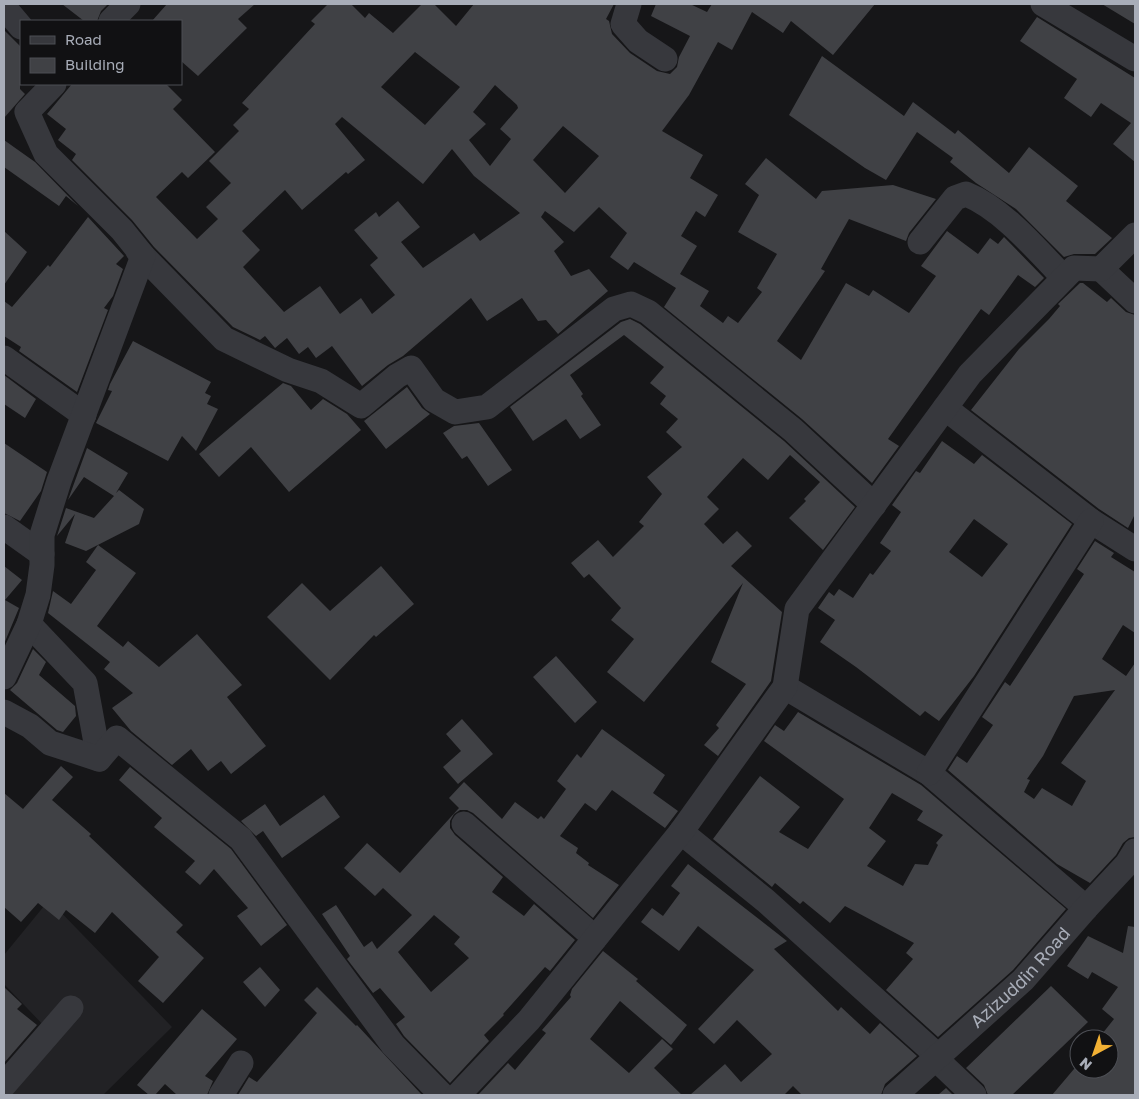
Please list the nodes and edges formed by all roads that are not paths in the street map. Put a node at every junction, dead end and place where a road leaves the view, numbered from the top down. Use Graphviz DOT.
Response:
graph roads {
  1 [pos="128,4"];
  2 [pos="628,4"];
  3 [pos="1043,4"];
  4 [pos="4,8"];
  5 [pos="113,20"];
  6 [pos="20,26"];
  7 [pos="665,59"];
  8 [pos="1135,59"];
  9 [pos="53,85"];
  10 [pos="1135,235"];
  11 [pos="920,242"];
  12 [pos="138,251"];
  13 [pos="1101,269"];
  14 [pos="1064,278"];
  15 [pos="1135,300"];
  16 [pos="4,358"];
  17 [pos="945,408"];
  18 [pos="84,415"];
  19 [pos="874,505"];
  20 [pos="1091,521"];
  21 [pos="4,527"];
  22 [pos="36,543"];
  23 [pos="1133,543"];
  24 [pos="29,624"];
  25 [pos="4,678"];
  26 [pos="785,686"];
  27 [pos="4,712"];
  28 [pos="99,759"];
  29 [pos="929,773"];
  30 [pos="464,824"];
  31 [pos="681,832"];
  32 [pos="1133,860"];
  33 [pos="1086,908"];
  34 [pos="595,938"];
  35 [pos="71,1008"];
  36 [pos="937,1058"];
  37 [pos="241,1063"];
  38 [pos="4,1085"];
  39 [pos="221,1095"];
  40 [pos="442,1095"];
  41 [pos="458,1095"];
  42 [pos="895,1095"];
  43 [pos="974,1095"];
  1 -- 5 [label="street"];
  2 -- 7 [label="street"];
  3 -- 8 [label="street"];
  4 -- 6 [label="street"];
  9 -- 12 [label="street"];
  10 -- 13 [label="street"];
  11 -- 14 [label="street"];
  12 -- 18 [label="street"];
  12 -- 19 [label="street"];
  13 -- 14 [label="street"];
  13 -- 15 [label="street"];
  14 -- 17 [label="street"];
  16 -- 18 [label="street"];
  17 -- 19 [label="street"];
  17 -- 20 [label="street"];
  18 -- 22 [label="street"];
  19 -- 26 [label="street"];
  20 -- 23 [label="street"];
  20 -- 29 [label="street"];
  21 -- 22 [label="street"];
  22 -- 24 [label="street"];
  24 -- 25 [label="street"];
  24 -- 28 [label="street"];
  26 -- 29 [label="street"];
  26 -- 31 [label="street"];
  27 -- 28 [label="street"];
  28 -- 40 [label="street"];
  29 -- 33 [label="street"];
  30 -- 34 [label="street"];
  31 -- 34 [label="street"];
  31 -- 36 [label="street"];
  32 -- 33 [label="street, Azizuddin Road"];
  33 -- 36 [label="street, Azizuddin Road"];
  34 -- 41 [label="street"];
  35 -- 38 [label="street"];
  36 -- 42 [label="street, Azizuddin Road"];
  36 -- 43 [label="street"];
  37 -- 39 [label="street"];
}
